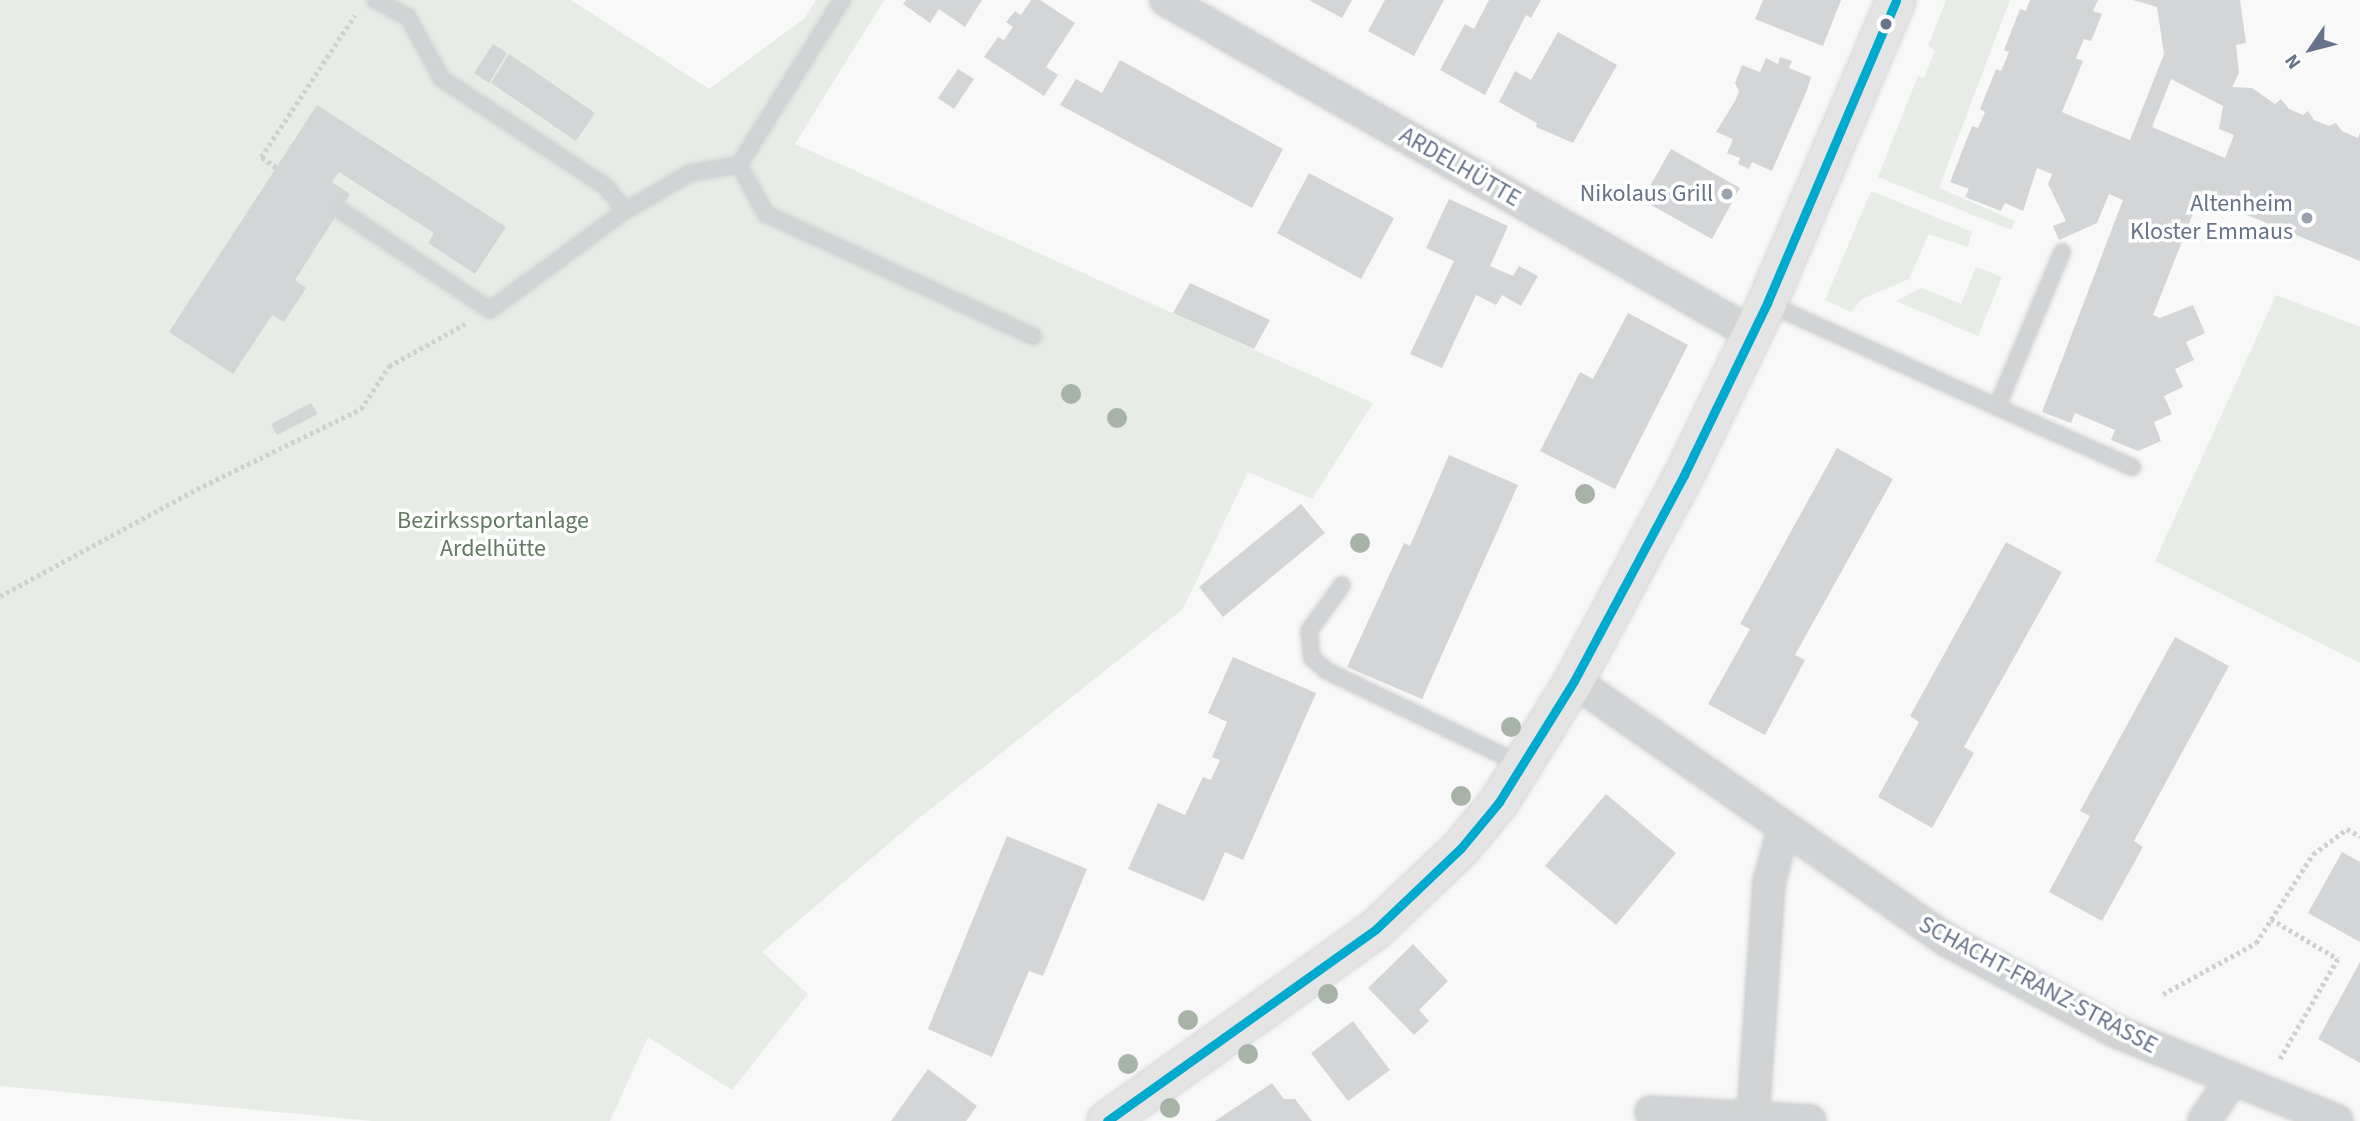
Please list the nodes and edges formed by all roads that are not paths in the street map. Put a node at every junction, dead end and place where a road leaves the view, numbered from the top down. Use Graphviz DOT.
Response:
graph roads {
  1 [pos="375,0"];
  2 [pos="842,0"];
  3 [pos="1166,0"];
  4 [pos="1896,0"];
  5 [pos="739,165"];
  6 [pos="340,210"];
  7 [pos="625,211"];
  8 [pos="2062,252"];
  9 [pos="1760,318"];
  10 [pos="1033,336"];
  11 [pos="1997,407"];
  12 [pos="2132,467"];
  13 [pos="1342,585"];
  14 [pos="1574,681"];
  15 [pos="1522,765"];
  16 [pos="1783,830"];
  17 [pos="2231,1081"];
  18 [pos="1651,1112"];
  19 [pos="1753,1117"];
  20 [pos="1107,1121"];
  21 [pos="1810,1121"];
  22 [pos="2204,1121"];
  23 [pos="2337,1121"];
  1 -- 7 [label="lane"];
  2 -- 5 [label="lane"];
  3 -- 9 [label="street, ARDELHÜTTE"];
  4 -- 9 [label="street"];
  5 -- 7 [label="lane"];
  5 -- 10 [label="lane"];
  6 -- 7 [label="lane"];
  8 -- 11 [label="lane"];
  9 -- 11 [label="lane"];
  9 -- 14 [label="street"];
  11 -- 12 [label="lane"];
  13 -- 15 [label="lane"];
  14 -- 15 [label="street"];
  14 -- 16 [label="street, SCHACHT-FRANZ-STRASSE"];
  15 -- 20 [label="street"];
  16 -- 17 [label="street, SCHACHT-FRANZ-STRASSE"];
  16 -- 19 [label="street"];
  17 -- 22 [label="street"];
  17 -- 23 [label="street, SCHACHT-FRANZ-STRASSE"];
  18 -- 19 [label="street"];
  19 -- 21 [label="street"];
}
